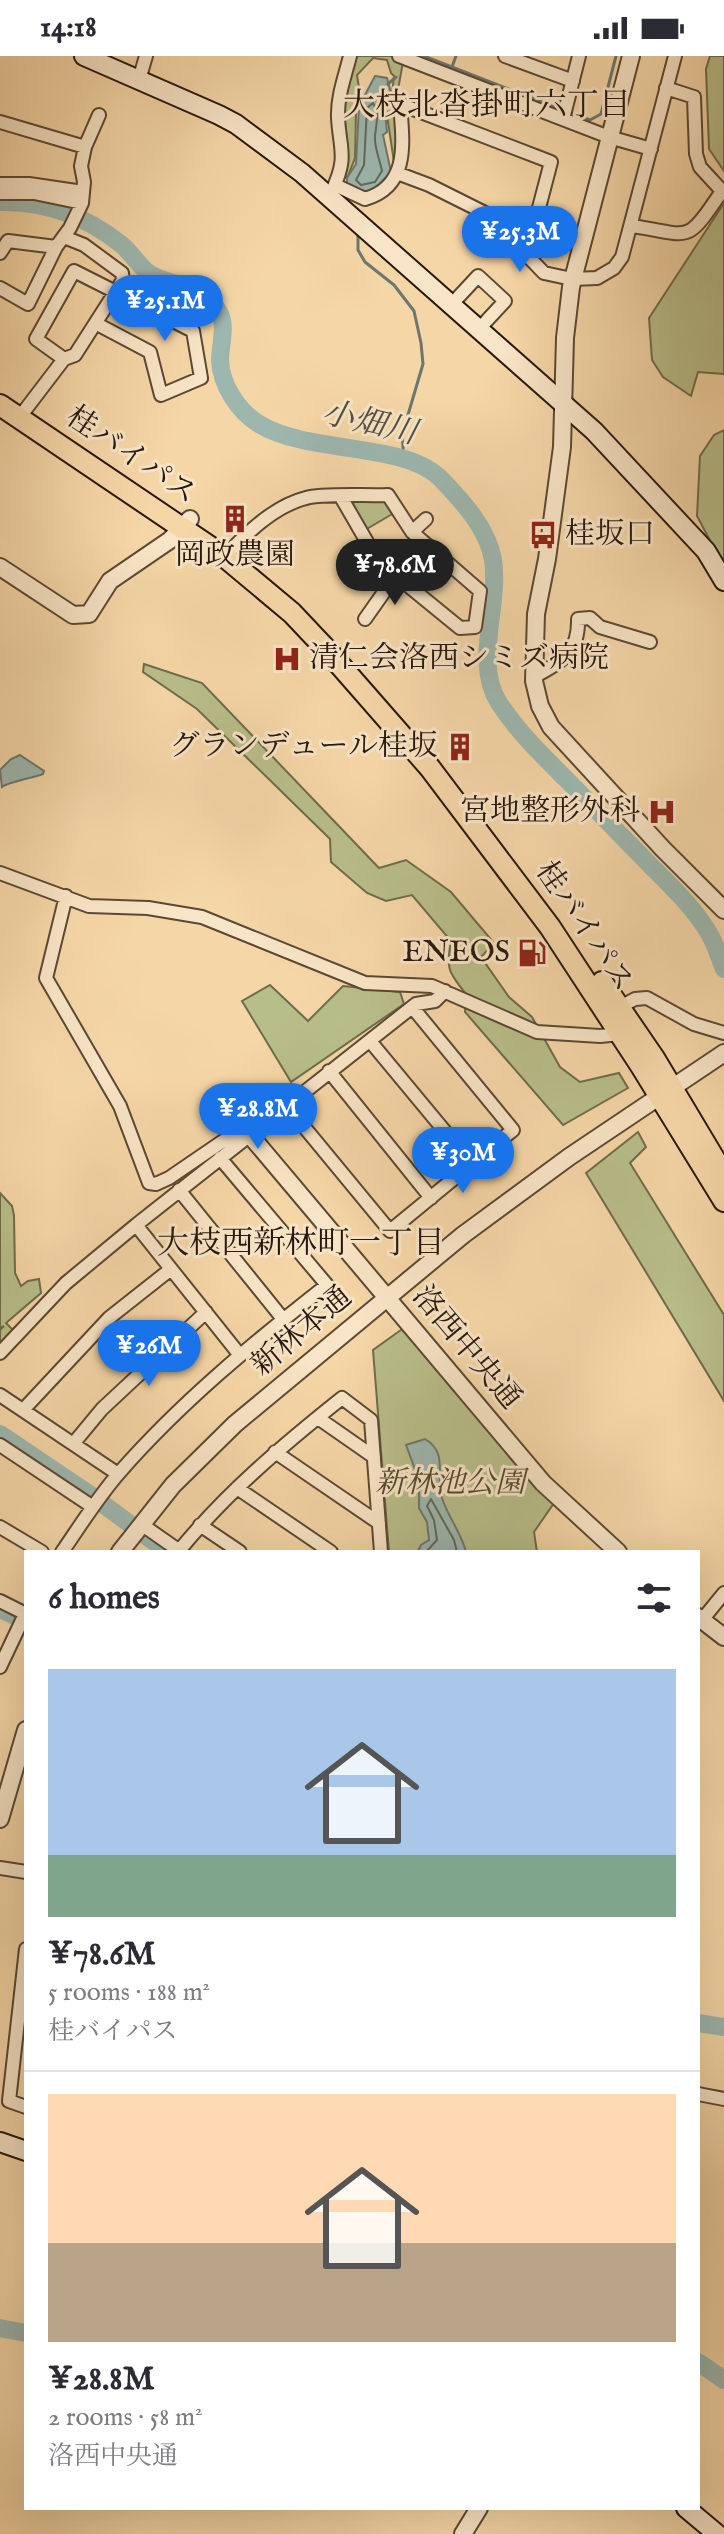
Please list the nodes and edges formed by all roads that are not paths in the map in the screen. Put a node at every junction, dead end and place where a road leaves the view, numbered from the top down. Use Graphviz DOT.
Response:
graph roads {
  1 [pos="84,56"];
  2 [pos="146,56"];
  3 [pos="350,56"];
  4 [pos="399,56"];
  5 [pos="505,56"];
  6 [pos="579,56"];
  7 [pos="631,56"];
  8 [pos="675,56"];
  9 [pos="139,80"];
  10 [pos="573,81"];
  11 [pos="666,88"];
  12 [pos="564,113"];
  13 [pos="99,115"];
  14 [pos="0,122"];
  15 [pos="609,137"];
  16 [pos="85,147"];
  17 [pos="651,149"];
  18 [pos="397,173"];
  19 [pos="0,184"];
  20 [pos="332,191"];
  21 [pos="0,193"];
  22 [pos="82,201"];
  23 [pos="631,226"];
  24 [pos="63,237"];
  25 [pos="0,253"];
  26 [pos="524,253"];
  27 [pos="572,279"];
  28 [pos="0,288"];
  29 [pos="116,292"];
  30 [pos="451,305"];
  31 [pos="97,324"];
  32 [pos="479,329"];
  33 [pos="64,359"];
  34 [pos="0,392"];
  35 [pos="565,404"];
  36 [pos="0,405"];
  37 [pos="23,413"];
  38 [pos="341,497"];
  39 [pos="426,519"];
  40 [pos="187,523"];
  41 [pos="412,532"];
  42 [pos="229,552"];
  43 [pos="0,567"];
  44 [pos="396,575"];
  45 [pos="724,581"];
  46 [pos="365,619"];
  47 [pos="650,642"];
  48 [pos="534,677"];
  49 [pos="0,873"];
  50 [pos="66,896"];
  51 [pos="724,910"];
  52 [pos="445,991"];
  53 [pos="413,1008"];
  54 [pos="614,1011"];
  55 [pos="724,1033"];
  56 [pos="620,1034"];
  57 [pos="370,1041"];
  58 [pos="722,1054"];
  59 [pos="329,1071"];
  60 [pos="665,1092"];
  61 [pos="286,1105"];
  62 [pos="252,1132"];
  63 [pos="220,1158"];
  64 [pos="472,1164"];
  65 [pos="724,1175"];
  66 [pos="179,1190"];
  67 [pos="431,1198"];
  68 [pos="724,1201"];
  69 [pos="136,1225"];
  70 [pos="171,1269"];
  71 [pos="387,1298"];
  72 [pos="206,1312"];
  73 [pos="283,1319"];
  74 [pos="0,1353"];
  75 [pos="239,1354"];
  76 [pos="0,1395"];
  77 [pos="23,1410"];
  78 [pos="318,1418"];
  79 [pos="73,1444"];
  80 [pos="0,1445"];
  81 [pos="275,1452"];
  82 [pos="374,1457"];
  83 [pos="118,1474"];
  84 [pos="237,1488"];
  85 [pos="93,1507"];
  86 [pos="379,1523"];
  87 [pos="200,1525"];
  88 [pos="0,1527"];
  89 [pos="136,1530"];
  90 [pos="39,1550"];
  91 [pos="63,1550"];
  92 [pos="121,1550"];
  93 [pos="176,1550"];
  94 [pos="181,1550"];
  95 [pos="237,1550"];
  96 [pos="328,1550"];
  97 [pos="381,1550"];
  98 [pos="616,1550"];
  99 [pos="724,1593"];
  100 [pos="0,1601"];
  101 [pos="24,1612"];
  102 [pos="24,1617"];
  103 [pos="700,1620"];
  104 [pos="700,1622"];
  105 [pos="724,1637"];
  106 [pos="4,1651"];
  107 [pos="0,1667"];
  108 [pos="24,1737"];
  109 [pos="0,1819"];
  110 [pos="0,1868"];
  111 [pos="24,1872"];
  112 [pos="23,2001"];
  113 [pos="20,2053"];
  114 [pos="700,2094"];
  115 [pos="724,2099"];
  116 [pos="24,2106"];
  117 [pos="0,2142"];
  118 [pos="24,2150"];
  119 [pos="478,2510"];
  120 [pos="688,2510"];
  121 [pos="463,2534"];
  122 [pos="717,2534"];
  1 -- 9 [label="main road"];
  2 -- 9 [label="street"];
  3 -- 20 [label="street"];
  4 -- 12 [label="street"];
  5 -- 10 [label="street"];
  6 -- 10 [label="street"];
  7 -- 15 [label="street"];
  8 -- 11 [label="street"];
  9 -- 20 [label="main road"];
  10 -- 12 [label="street"];
  11 -- 17 [label="street"];
  11 -- 23 [label="street"];
  12 -- 15 [label="street"];
  13 -- 16 [label="street"];
  14 -- 16 [label="street"];
  15 -- 17 [label="street"];
  15 -- 27 [label="street"];
  16 -- 22 [label="street"];
  17 -- 23 [label="street"];
  18 -- 20 [label="street"];
  18 -- 26 [label="street"];
  18 -- 26 [label="street"];
  19 -- 22 [label="street"];
  20 -- 30 [label="main road"];
  21 -- 22 [label="street"];
  22 -- 24 [label="street"];
  23 -- 27 [label="street"];
  24 -- 25 [label="street"];
  24 -- 28 [label="street"];
  24 -- 29 [label="street"];
  26 -- 27 [label="street"];
  27 -- 35 [label="street"];
  29 -- 31 [label="street"];
  29 -- 31 [label="street"];
  29 -- 33 [label="street"];
  30 -- 32 [label="main road"];
  30 -- 32 [label="street"];
  31 -- 33 [label="street"];
  32 -- 35 [label="main road"];
  33 -- 37 [label="street"];
  34 -- 37 [label="highway, 桂バイパス"];
  35 -- 45 [label="main road"];
  35 -- 48 [label="street"];
  36 -- 37 [label="highway, 桂バイパス"];
  37 -- 40 [label="highway, 桂バイパス"];
  38 -- 41 [label="street"];
  38 -- 42 [label="street"];
  38 -- 44 [label="street"];
  39 -- 41 [label="street"];
  40 -- 42 [label="highway, 桂バイパス"];
  40 -- 43 [label="street"];
  41 -- 44 [label="street"];
  42 -- 54 [label="highway, 桂バイパス"];
  44 -- 46 [label="street"];
  47 -- 48 [label="street"];
  48 -- 51 [label="street"];
  49 -- 50 [label="street"];
  50 -- 52 [label="street"];
  50 -- 62 [label="street"];
  52 -- 53 [label="street"];
  52 -- 56 [label="street"];
  53 -- 57 [label="street"];
  53 -- 64 [label="street"];
  54 -- 55 [label="street"];
  54 -- 56 [label="highway, 桂バイパス"];
  54 -- 60 [label="highway, 桂バイパス"];
  56 -- 60 [label="highway, 桂バイパス"];
  57 -- 59 [label="street"];
  57 -- 64 [label="street"];
  58 -- 60 [label="street, 新林本通"];
  59 -- 61 [label="street"];
  59 -- 67 [label="street"];
  60 -- 65 [label="highway, 桂バイパス"];
  60 -- 68 [label="highway, 桂バイパス"];
  60 -- 71 [label="street, 新林本通"];
  61 -- 62 [label="street"];
  61 -- 67 [label="street"];
  62 -- 63 [label="street"];
  62 -- 71 [label="street, 洛西中央通"];
  63 -- 66 [label="street"];
  63 -- 73 [label="street"];
  64 -- 67 [label="street"];
  66 -- 69 [label="street"];
  66 -- 73 [label="street"];
  69 -- 70 [label="street"];
  69 -- 74 [label="street"];
  70 -- 72 [label="street"];
  70 -- 77 [label="street"];
  71 -- 89 [label="street, 新林本通"];
  71 -- 98 [label="street, 洛西中央通"];
  72 -- 75 [label="street"];
  72 -- 79 [label="street"];
  73 -- 75 [label="street"];
  75 -- 83 [label="street"];
  76 -- 77 [label="street"];
  77 -- 79 [label="street"];
  78 -- 81 [label="street"];
  78 -- 82 [label="street"];
  78 -- 82 [label="street"];
  79 -- 83 [label="street"];
  80 -- 85 [label="street"];
  81 -- 84 [label="street"];
  81 -- 86 [label="street"];
  82 -- 86 [label="street"];
  83 -- 85 [label="street"];
  84 -- 87 [label="street"];
  84 -- 96 [label="street"];
  85 -- 91 [label="street"];
  86 -- 97 [label="street"];
  87 -- 94 [label="street"];
  87 -- 95 [label="street"];
  88 -- 90 [label="street"];
  89 -- 92 [label="street, 新林本通"];
  89 -- 93 [label="street"];
  99 -- 103 [label="street"];
  100 -- 101 [label="street"];
  102 -- 106 [label="street"];
  104 -- 105 [label="street"];
  106 -- 107 [label="street"];
  108 -- 109 [label="street"];
  110 -- 111 [label="street"];
  112 -- 113 [label="street"];
  113 -- 116 [label="street"];
  114 -- 115 [label="street"];
  117 -- 118 [label="main road"];
  119 -- 121 [label="street"];
  120 -- 122 [label="main road"];
}
